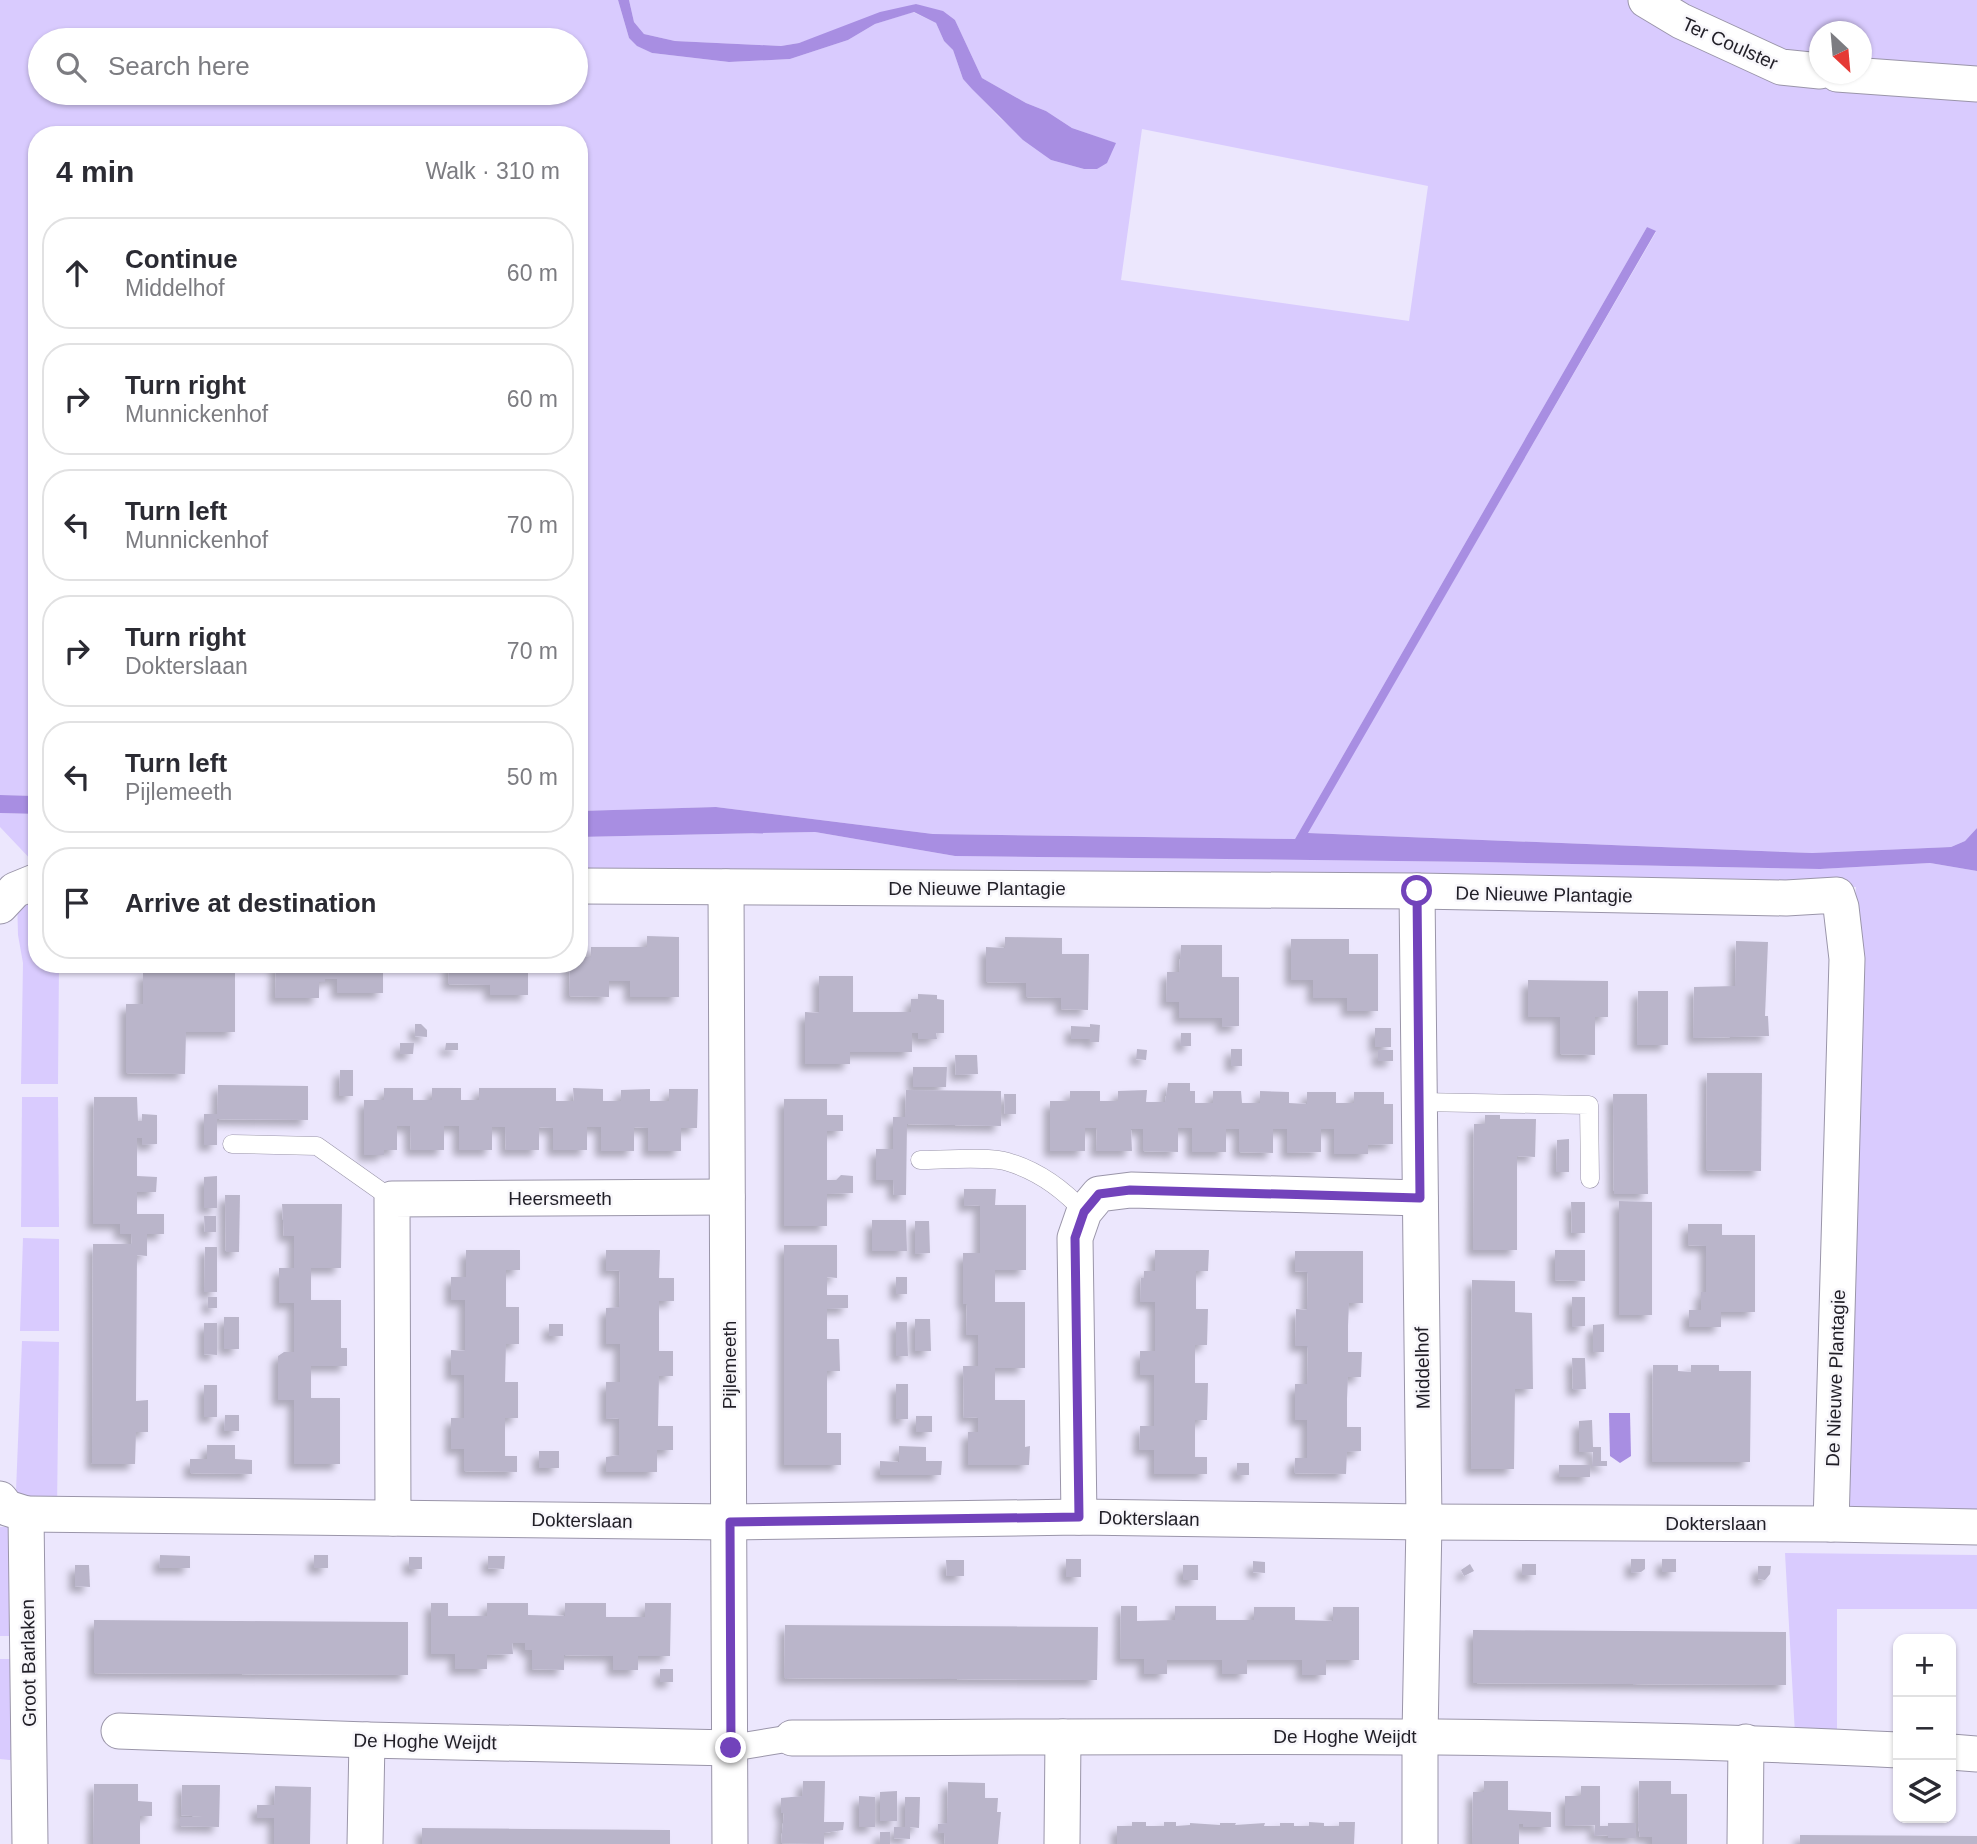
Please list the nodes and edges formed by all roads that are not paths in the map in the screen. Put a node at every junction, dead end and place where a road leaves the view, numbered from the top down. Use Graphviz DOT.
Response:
graph roads {
  1 [pos="1646,0"];
  2 [pos="1809,71"];
  3 [pos="1872,76"];
  4 [pos="1977,84"];
  5 [pos="28,885"];
  6 [pos="588,886"];
  7 [pos="726,887"];
  8 [pos="1417,891"];
  9 [pos="0,906"];
  10 [pos="1420,1102"];
  11 [pos="232,1144"];
  12 [pos="920,1160"];
  13 [pos="1590,1179"];
  14 [pos="727,1197"];
  15 [pos="1420,1198"];
  16 [pos="393,1199"];
  17 [pos="1084,1212"];
  18 [pos="13,1507"];
  19 [pos="1079,1517"];
  20 [pos="393,1518"];
  21 [pos="730,1522"];
  22 [pos="1424,1522"];
  23 [pos="1831,1524"];
  24 [pos="1977,1527"];
  25 [pos="14,1647"];
  26 [pos="119,1731"];
  27 [pos="1420,1735"];
  28 [pos="1063,1737"];
  29 [pos="792,1738"];
  30 [pos="367,1740"];
  31 [pos="1746,1742"];
  32 [pos="731,1748"];
  33 [pos="1893,1750"];
  34 [pos="1956,1752"];
  35 [pos="1977,1754"];
  36 [pos="30,1844"];
  37 [pos="365,1844"];
  38 [pos="730,1844"];
  39 [pos="1062,1844"];
  40 [pos="1420,1844"];
  41 [pos="1745,1844"];
  1 -- 2 [label="street, Ter Coulster"];
  3 -- 4 [label="street"];
  5 -- 9 [label="street"];
  6 -- 7 [label="street, De Nieuwe Plantagie"];
  7 -- 8 [label="street, De Nieuwe Plantagie"];
  7 -- 14 [label="street, Pijlemeeth"];
  8 -- 10 [label="street, Middelhof"];
  8 -- 23 [label="street, De Nieuwe Plantagie"];
  10 -- 13 [label="lane"];
  10 -- 15 [label="street, Middelhof"];
  11 -- 16 [label="lane"];
  12 -- 17 [label="lane"];
  14 -- 16 [label="street, Heersmeeth"];
  14 -- 21 [label="street, Pijlemeeth"];
  15 -- 17 [label="street"];
  15 -- 22 [label="street, Middelhof"];
  16 -- 20 [label="street"];
  17 -- 19 [label="street"];
  18 -- 20 [label="street, Dokterslaan"];
  18 -- 25 [label="street, Groot Barlaken"];
  19 -- 21 [label="street, Dokterslaan"];
  19 -- 22 [label="street, Dokterslaan"];
  20 -- 21 [label="street, Dokterslaan"];
  21 -- 32 [label="street, Pijlemeeth"];
  22 -- 23 [label="street, Dokterslaan"];
  22 -- 27 [label="street, Middelhof"];
  23 -- 24 [label="street, Dokterslaan"];
  25 -- 36 [label="street, Groot Barlaken"];
  26 -- 30 [label="street, De Hoghe Weijdt"];
  27 -- 28 [label="street, De Hoghe Weijdt"];
  27 -- 31 [label="street, De Hoghe Weijdt"];
  27 -- 40 [label="street, Middelhof"];
  28 -- 29 [label="street, De Hoghe Weijdt"];
  28 -- 39 [label="street"];
  29 -- 32 [label="street"];
  30 -- 32 [label="street, De Hoghe Weijdt"];
  30 -- 37 [label="street"];
  31 -- 33 [label="street, De Hoghe Weijdt"];
  31 -- 41 [label="street"];
  32 -- 38 [label="street, Pijlemeeth"];
  34 -- 35 [label="street"];
}
